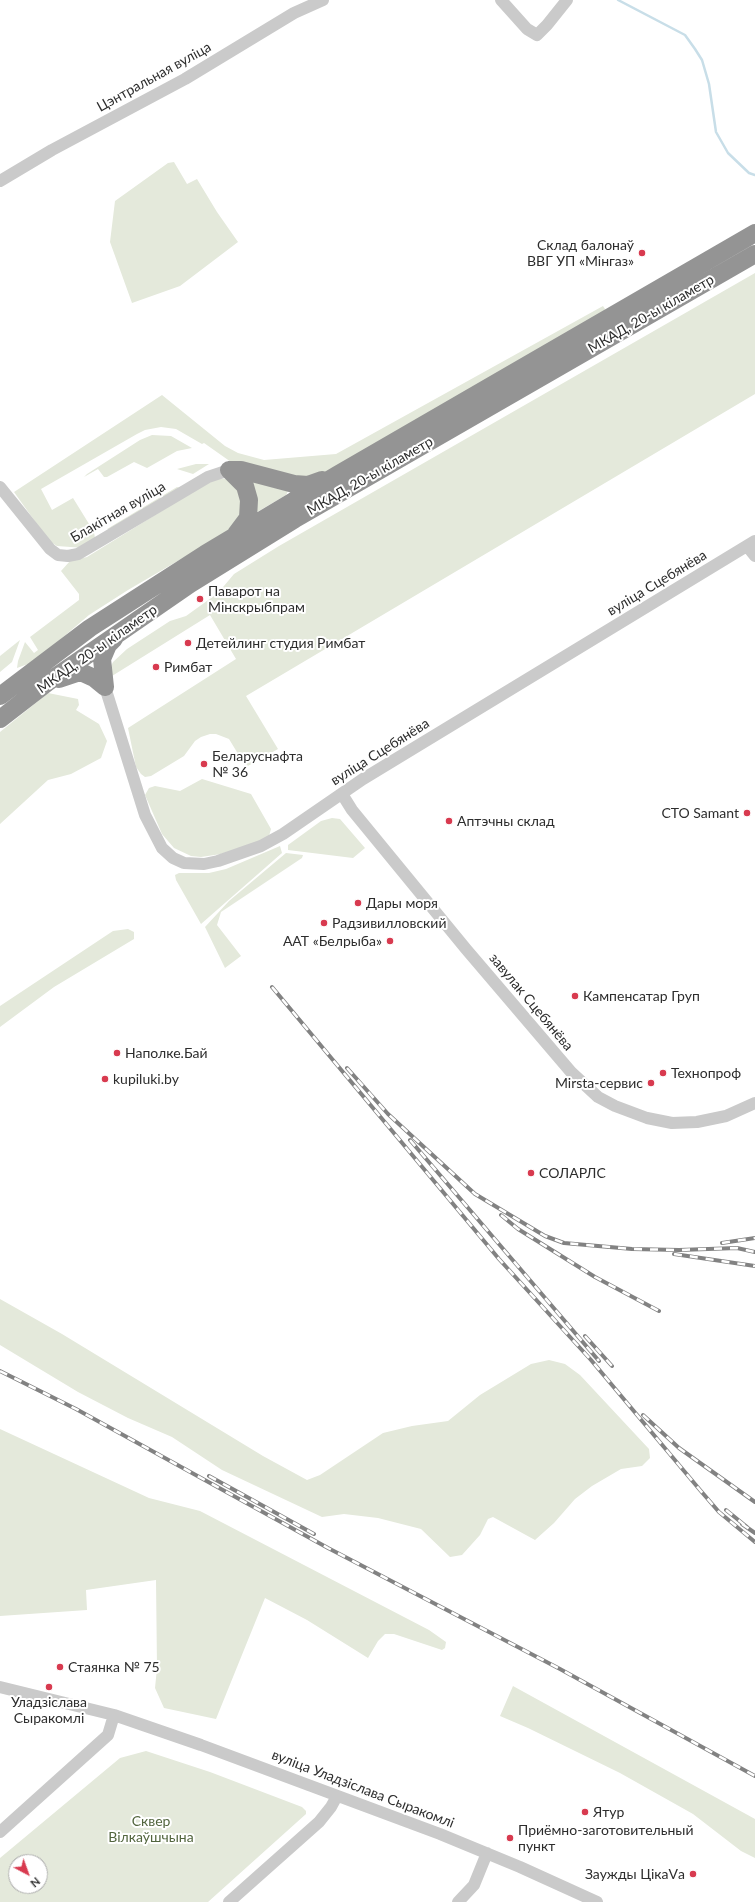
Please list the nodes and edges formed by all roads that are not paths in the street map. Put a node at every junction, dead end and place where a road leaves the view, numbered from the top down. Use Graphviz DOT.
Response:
graph roads {
  1 [pos="323,0"];
  2 [pos="501,0"];
  3 [pos="567,0"];
  4 [pos="0,181"];
  5 [pos="755,233"];
  6 [pos="755,254"];
  7 [pos="229,470"];
  8 [pos="336,475"];
  9 [pos="0,487"];
  10 [pos="232,538"];
  11 [pos="751,543"];
  12 [pos="755,556"];
  13 [pos="128,625"];
  14 [pos="48,682"];
  15 [pos="104,686"];
  16 [pos="0,696"];
  17 [pos="0,719"];
  18 [pos="342,794"];
  19 [pos="755,1103"];
  20 [pos="0,1687"];
  21 [pos="114,1715"];
  22 [pos="337,1796"];
  23 [pos="0,1832"];
  24 [pos="487,1853"];
  25 [pos="229,1902"];
  26 [pos="458,1902"];
  27 [pos="597,1902"];
  1 -- 4 [label="street, Цэнтральная вуліца"];
  2 -- 3 [label="street"];
  5 -- 8 [label="highway, МКАД, 20-ы кіламетр"];
  6 -- 13 [label="highway, МКАД, 20-ы кіламетр"];
  7 -- 8 [label="highway"];
  7 -- 9 [label="street, Блакітная вуліца"];
  7 -- 10 [label="highway"];
  8 -- 10 [label="highway, МКАД, 20-ы кіламетр"];
  10 -- 16 [label="highway, МКАД, 20-ы кіламетр"];
  11 -- 12 [label="street"];
  11 -- 18 [label="street, вуліца Сцебянёва"];
  13 -- 14 [label="highway, МКАД, 20-ы кіламетр"];
  13 -- 15 [label="highway"];
  14 -- 15 [label="highway"];
  14 -- 17 [label="highway, МКАД, 20-ы кіламетр"];
  15 -- 18 [label="street, вуліца Сцебянёва"];
  18 -- 19 [label="street, завулак Сцебянёва"];
  20 -- 21 [label="street, вуліца Уладзіслава Сыракомлі"];
  21 -- 22 [label="street, вуліца Уладзіслава Сыракомлі"];
  21 -- 23 [label="street"];
  22 -- 24 [label="street, вуліца Уладзіслава Сыракомлі"];
  22 -- 25 [label="street"];
  24 -- 26 [label="street"];
  24 -- 27 [label="street, вуліца Уладзіслава Сыракомлі"];
}
